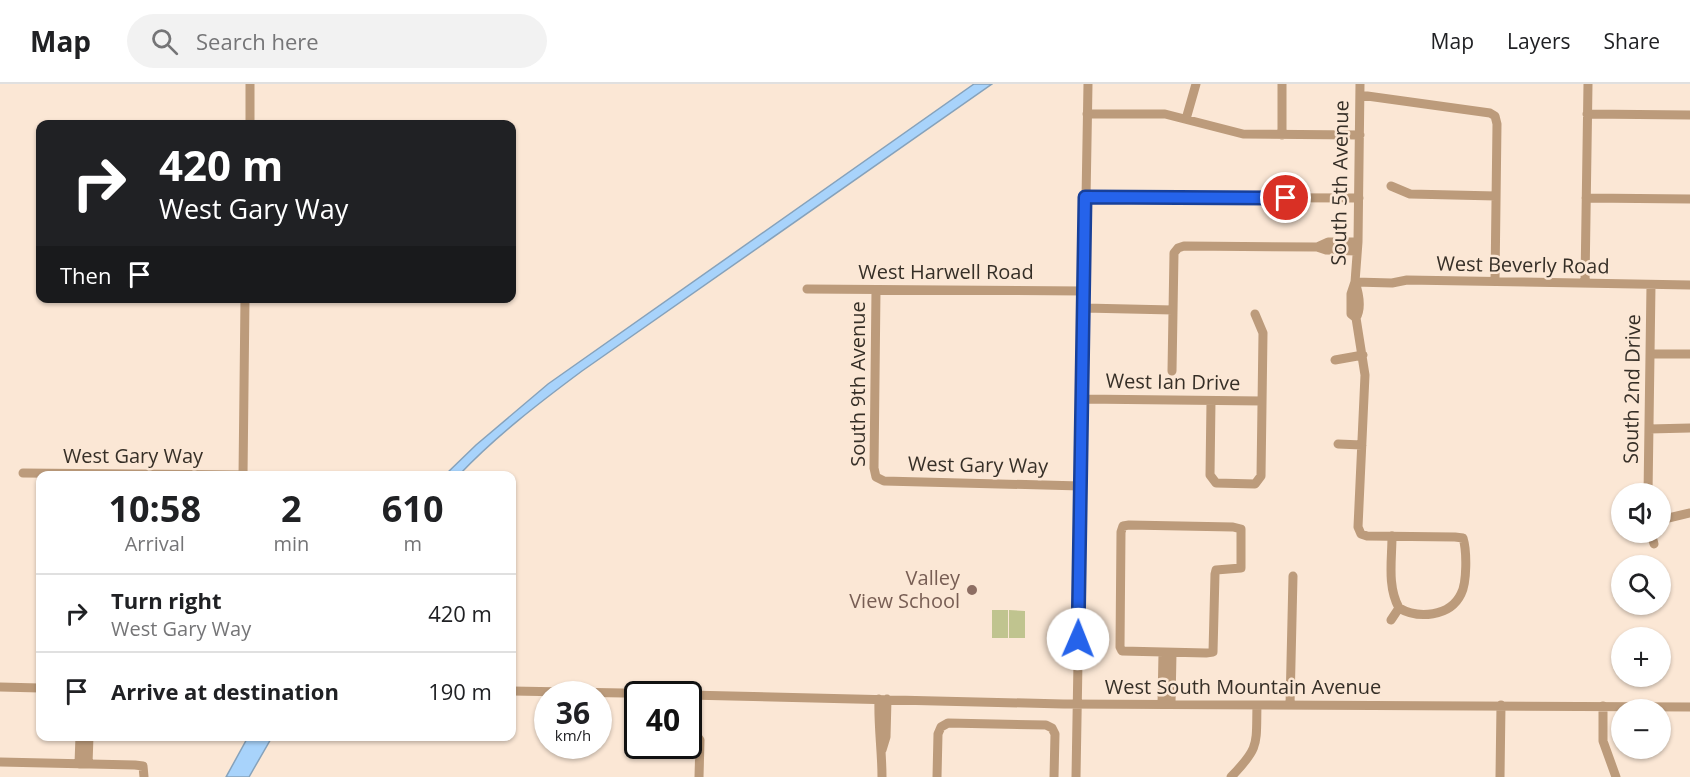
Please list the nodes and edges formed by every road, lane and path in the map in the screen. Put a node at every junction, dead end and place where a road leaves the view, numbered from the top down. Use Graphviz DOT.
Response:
graph roads {
  1 [pos="250,84"];
  2 [pos="1088,84"];
  3 [pos="1196,84"];
  4 [pos="1282,84"];
  5 [pos="1360,84"];
  6 [pos="1588,84"];
  7 [pos="1360,95"];
  8 [pos="1087,114"];
  9 [pos="1587,114"];
  10 [pos="1690,115"];
  11 [pos="1186,118"];
  12 [pos="250,120"];
  13 [pos="1282,135"];
  14 [pos="1360,135"];
  15 [pos="1391,186"];
  16 [pos="1496,196"];
  17 [pos="1085,197"];
  18 [pos="1359,198"];
  19 [pos="1586,198"];
  20 [pos="1690,199"];
  21 [pos="1357,247"];
  22 [pos="1495,281"];
  23 [pos="1355,282"];
  24 [pos="1585,282"];
  25 [pos="1652,285"];
  26 [pos="1690,285"];
  27 [pos="807,289"];
  28 [pos="876,290"];
  29 [pos="1084,291"];
  30 [pos="245,303"];
  31 [pos="1084,308"];
  32 [pos="1173,310"];
  33 [pos="1255,314"];
  34 [pos="1651,354"];
  35 [pos="1690,354"];
  36 [pos="1363,355"];
  37 [pos="1335,360"];
  38 [pos="1172,371"];
  39 [pos="1083,399"];
  40 [pos="1210,401"];
  41 [pos="1262,401"];
  42 [pos="1649,429"];
  43 [pos="1690,429"];
  44 [pos="1338,444"];
  45 [pos="1362,446"];
  46 [pos="243,471"];
  47 [pos="23,473"];
  48 [pos="36,473"];
  49 [pos="876,477"];
  50 [pos="1648,483"];
  51 [pos="1081,486"];
  52 [pos="1690,513"];
  53 [pos="1671,517"];
  54 [pos="1392,536"];
  55 [pos="1293,576"];
  56 [pos="1399,608"];
  57 [pos="1391,620"];
  58 [pos="1167,653"];
  59 [pos="0,687"];
  60 [pos="36,688"];
  61 [pos="516,691"];
  62 [pos="624,693"];
  63 [pos="702,695"];
  64 [pos="883,699"];
  65 [pos="1077,704"];
  66 [pos="1167,704"];
  67 [pos="1257,705"];
  68 [pos="1290,705"];
  69 [pos="1501,705"];
  70 [pos="1603,706"];
  71 [pos="1690,707"];
  72 [pos="81,741"];
  73 [pos="88,741"];
  74 [pos="699,759"];
  75 [pos="0,762"];
  76 [pos="84,764"];
  77 [pos="144,777"];
  78 [pos="699,777"];
  79 [pos="882,777"];
  80 [pos="937,777"];
  81 [pos="1054,777"];
  82 [pos="1076,777"];
  83 [pos="1231,777"];
  84 [pos="1500,777"];
  85 [pos="1616,777"];
  1 -- 12 [label="street"];
  2 -- 8 [label="street"];
  3 -- 11 [label="street"];
  4 -- 13 [label="street"];
  5 -- 7 [label="street, South 5th Avenue"];
  6 -- 9 [label="street"];
  7 -- 14 [label="street, South 5th Avenue"];
  7 -- 16 [label="street"];
  8 -- 11 [label="street"];
  8 -- 17 [label="street"];
  9 -- 10 [label="street"];
  9 -- 19 [label="street"];
  11 -- 13 [label="street"];
  13 -- 14 [label="street"];
  14 -- 18 [label="street, South 5th Avenue"];
  15 -- 16 [label="street"];
  16 -- 22 [label="street"];
  17 -- 18 [label="street"];
  17 -- 29 [label="street"];
  18 -- 21 [label="street, South 5th Avenue"];
  19 -- 20 [label="street"];
  19 -- 24 [label="street"];
  21 -- 23 [label="street, South 5th Avenue"];
  21 -- 32 [label="street"];
  22 -- 23 [label="street, West Beverly Road"];
  22 -- 24 [label="street, West Beverly Road"];
  23 -- 36 [label="street, South 5th Avenue"];
  24 -- 25 [label="street, West Beverly Road"];
  25 -- 26 [label="street, West Beverly Road"];
  25 -- 34 [label="street, South 2nd Drive"];
  27 -- 28 [label="street, West Harwell Road"];
  28 -- 29 [label="street, West Harwell Road"];
  28 -- 49 [label="street, South 9th Avenue"];
  29 -- 31 [label="street"];
  30 -- 46 [label="street"];
  31 -- 32 [label="street"];
  31 -- 39 [label="street"];
  32 -- 38 [label="street"];
  33 -- 41 [label="street"];
  34 -- 35 [label="street"];
  34 -- 42 [label="street, South 2nd Drive"];
  36 -- 37 [label="street"];
  36 -- 45 [label="street, South 5th Avenue"];
  39 -- 40 [label="street, West Ian Drive"];
  39 -- 51 [label="street"];
  40 -- 41 [label="street, West Ian Drive"];
  40 -- 41 [label="street"];
  42 -- 43 [label="street"];
  42 -- 50 [label="street, South 2nd Drive"];
  44 -- 45 [label="street"];
  45 -- 54 [label="street, South 5th Avenue"];
  47 -- 48 [label="street, West Gary Way"];
  49 -- 51 [label="street, West Gary Way"];
  51 -- 65 [label="street"];
  52 -- 53 [label="street"];
  54 -- 56 [label="street"];
  54 -- 56 [label="street"];
  55 -- 68 [label="street"];
  56 -- 57 [label="street"];
  58 -- 58 [label="street"];
  58 -- 66 [label="street"];
  59 -- 60 [label="street"];
  61 -- 62 [label="street"];
  63 -- 64 [label="street, West South Mountain Avenue"];
  64 -- 65 [label="street, West South Mountain Avenue"];
  64 -- 79 [label="street"];
  65 -- 66 [label="street, West South Mountain Avenue"];
  65 -- 82 [label="street"];
  66 -- 67 [label="street, West South Mountain Avenue"];
  67 -- 68 [label="street, West South Mountain Avenue"];
  67 -- 83 [label="street"];
  68 -- 69 [label="street, West South Mountain Avenue"];
  69 -- 70 [label="street, West South Mountain Avenue"];
  69 -- 84 [label="street"];
  70 -- 71 [label="street, West South Mountain Avenue"];
  70 -- 85 [label="street"];
  72 -- 76 [label="street"];
  73 -- 76 [label="street"];
  74 -- 78 [label="street"];
  75 -- 76 [label="street"];
  76 -- 77 [label="street"];
  80 -- 81 [label="street"];
}
